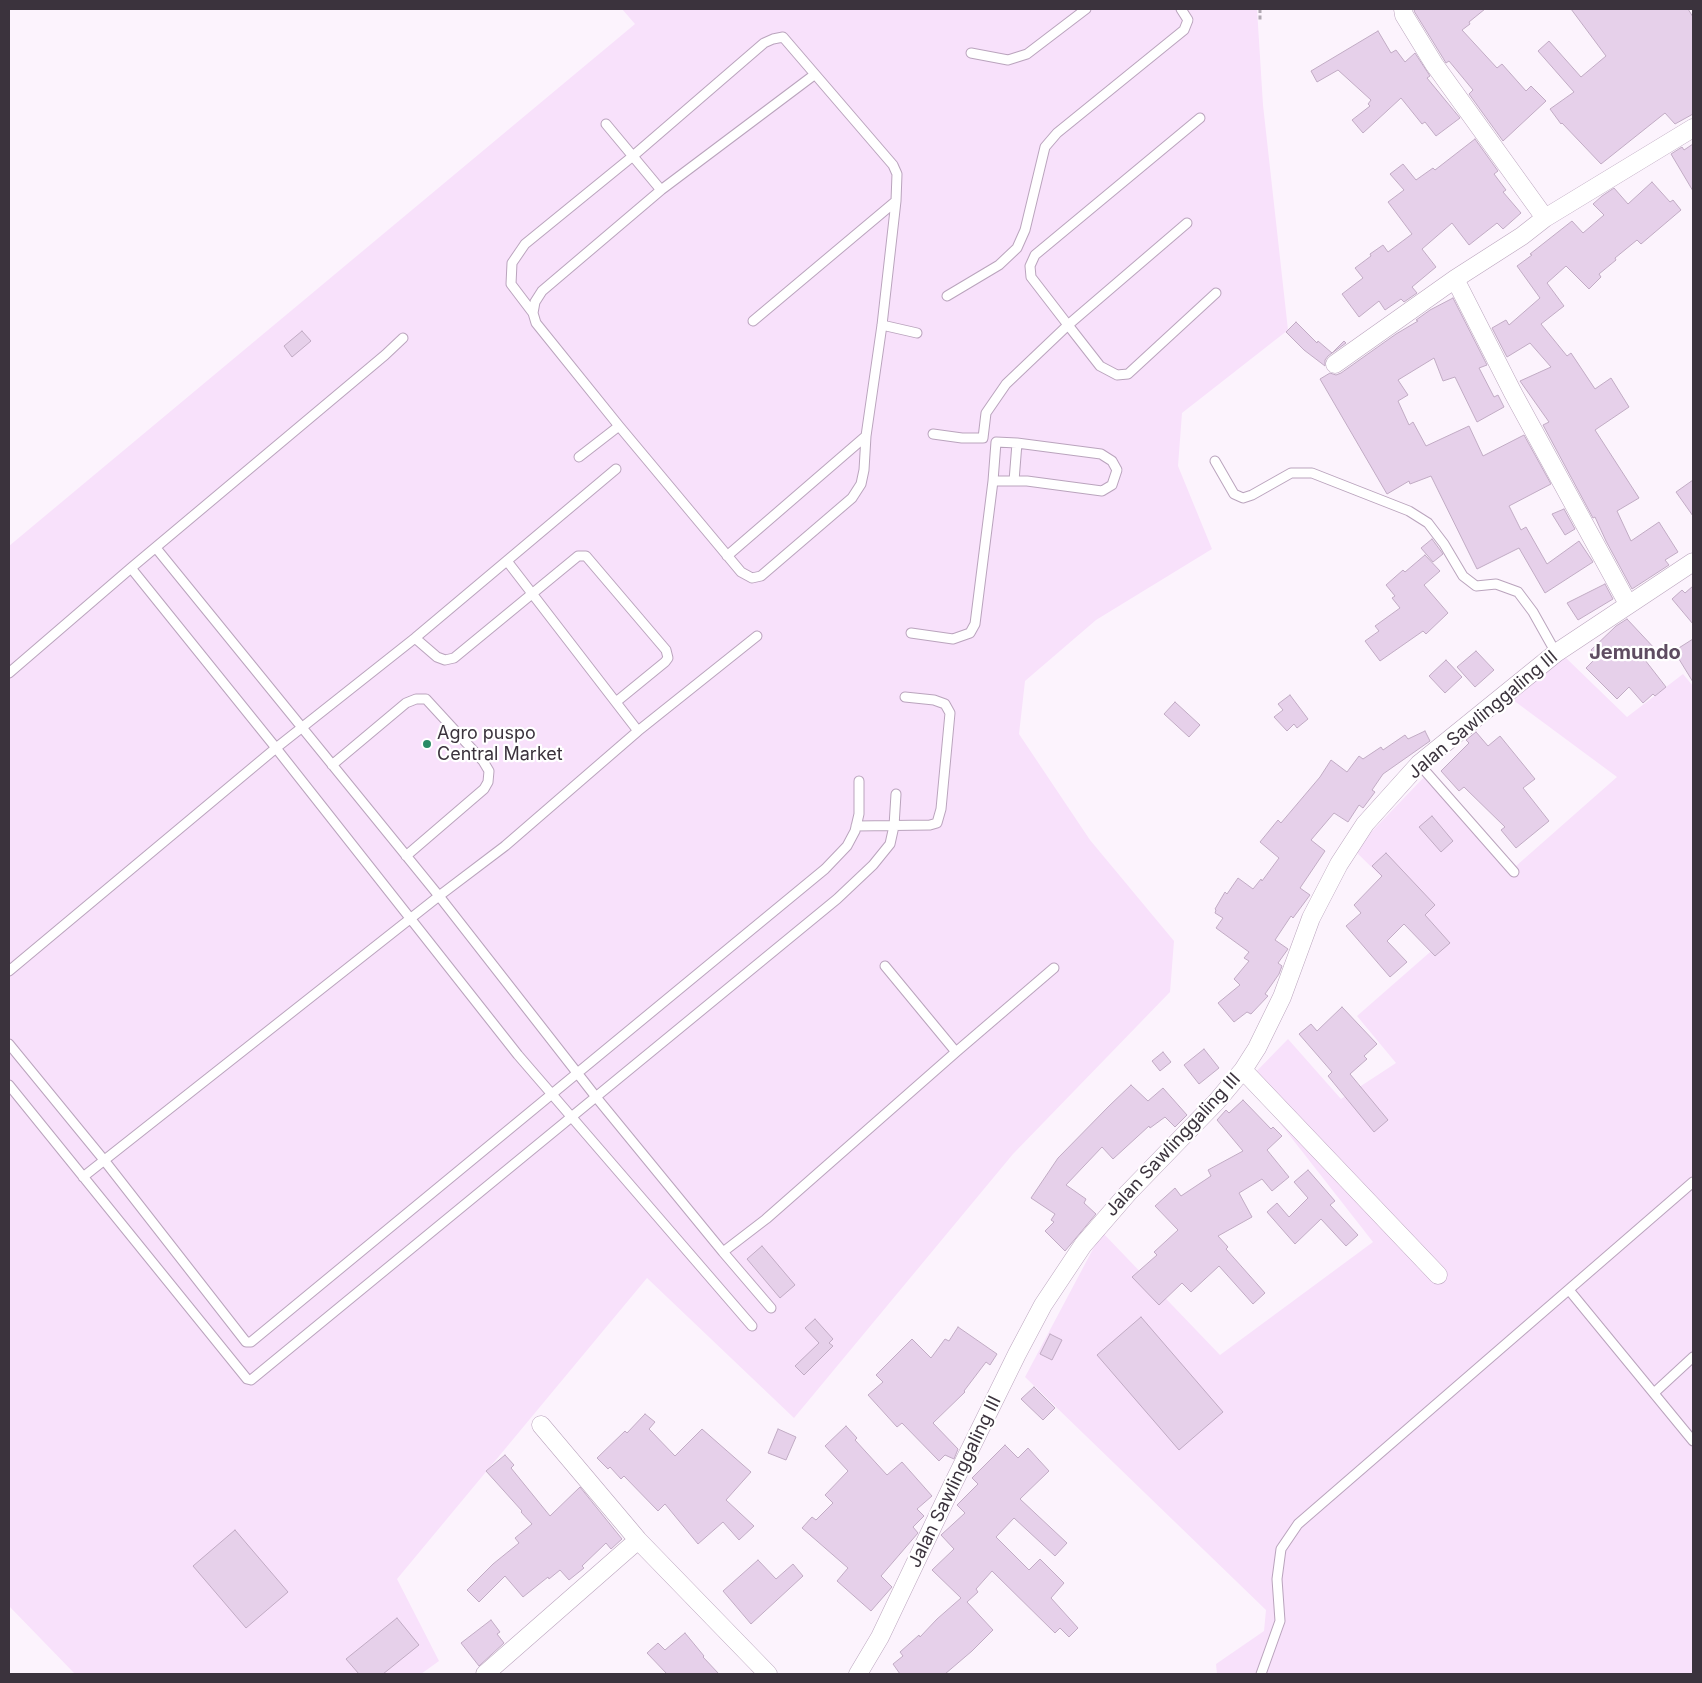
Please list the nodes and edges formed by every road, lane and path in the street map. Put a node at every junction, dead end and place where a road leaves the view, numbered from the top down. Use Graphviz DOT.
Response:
graph roads {
  1 [pos="1086,9"];
  2 [pos="1181,9"];
  3 [pos="1260,9"];
  4 [pos="1403,9"];
  5 [pos="1260,20"];
  6 [pos="971,52"];
  7 [pos="814,75"];
  8 [pos="1200,118"];
  9 [pos="606,124"];
  10 [pos="1693,128"];
  11 [pos="633,156"];
  12 [pos="662,190"];
  13 [pos="896,202"];
  14 [pos="1545,218"];
  15 [pos="1187,223"];
  16 [pos="1456,279"];
  17 [pos="1216,293"];
  18 [pos="947,296"];
  19 [pos="533,313"];
  20 [pos="754,321"];
  21 [pos="1068,324"];
  22 [pos="882,325"];
  23 [pos="917,333"];
  24 [pos="403,338"];
  25 [pos="1335,364"];
  26 [pos="619,426"];
  27 [pos="933,434"];
  28 [pos="866,436"];
  29 [pos="983,438"];
  30 [pos="996,442"];
  31 [pos="1017,443"];
  32 [pos="578,457"];
  33 [pos="1215,461"];
  34 [pos="616,470"];
  35 [pos="993,481"];
  36 [pos="1014,481"];
  37 [pos="156,548"];
  38 [pos="727,556"];
  39 [pos="507,561"];
  40 [pos="1693,562"];
  41 [pos="131,568"];
  42 [pos="530,594"];
  43 [pos="1628,604"];
  44 [pos="911,633"];
  45 [pos="757,636"];
  46 [pos="415,638"];
  47 [pos="1556,653"];
  48 [pos="9,673"];
  49 [pos="905,697"];
  50 [pos="616,702"];
  51 [pos="302,728"];
  52 [pos="638,731"];
  53 [pos="276,748"];
  54 [pos="1419,764"];
  55 [pos="332,765"];
  56 [pos="859,781"];
  57 [pos="896,794"];
  58 [pos="856,826"];
  59 [pos="894,826"];
  60 [pos="406,856"];
  61 [pos="1514,872"];
  62 [pos="439,896"];
  63 [pos="410,919"];
  64 [pos="885,966"];
  65 [pos="1054,968"];
  66 [pos="9,971"];
  67 [pos="9,1044"];
  68 [pos="956,1052"];
  69 [pos="1243,1070"];
  70 [pos="577,1073"];
  71 [pos="9,1085"];
  72 [pos="550,1094"];
  73 [pos="596,1097"];
  74 [pos="570,1118"];
  75 [pos="104,1160"];
  76 [pos="83,1177"];
  77 [pos="1693,1182"];
  78 [pos="722,1252"];
  79 [pos="1438,1275"];
  80 [pos="1569,1290"];
  81 [pos="771,1308"];
  82 [pos="752,1326"];
  83 [pos="1693,1357"];
  84 [pos="1654,1393"];
  85 [pos="541,1425"];
  86 [pos="1693,1441"];
  87 [pos="638,1540"];
  88 [pos="486,1674"];
  89 [pos="768,1674"];
  90 [pos="858,1674"];
  91 [pos="1261,1674"];
  1 -- 6 [label="lane"];
  2 -- 18 [label="lane"];
  3 -- 5 [label="path"];
  4 -- 14 [label="street"];
  7 -- 11 [label="lane"];
  7 -- 12 [label="lane"];
  7 -- 13 [label="lane"];
  8 -- 21 [label="lane"];
  9 -- 11 [label="lane"];
  10 -- 14 [label="street"];
  11 -- 12 [label="lane"];
  11 -- 19 [label="lane"];
  12 -- 19 [label="lane"];
  13 -- 20 [label="lane"];
  13 -- 22 [label="lane"];
  14 -- 16 [label="street"];
  15 -- 21 [label="lane"];
  16 -- 25 [label="street"];
  16 -- 43 [label="street"];
  17 -- 21 [label="lane"];
  19 -- 26 [label="lane"];
  21 -- 29 [label="lane"];
  22 -- 23 [label="lane"];
  22 -- 28 [label="lane"];
  24 -- 37 [label="lane"];
  26 -- 32 [label="lane"];
  26 -- 38 [label="lane"];
  27 -- 29 [label="lane"];
  28 -- 38 [label="lane"];
  28 -- 38 [label="lane"];
  29 -- 30 [label="lane"];
  30 -- 31 [label="lane"];
  30 -- 35 [label="lane"];
  31 -- 36 [label="lane"];
  31 -- 36 [label="lane"];
  33 -- 47 [label="lane"];
  34 -- 39 [label="lane"];
  35 -- 36 [label="lane"];
  35 -- 44 [label="lane"];
  37 -- 41 [label="lane"];
  37 -- 51 [label="lane"];
  39 -- 42 [label="lane"];
  39 -- 46 [label="lane"];
  40 -- 43 [label="street, Jalan Sawlinggaling III"];
  41 -- 48 [label="lane"];
  41 -- 53 [label="lane"];
  42 -- 46 [label="lane"];
  42 -- 50 [label="lane"];
  42 -- 50 [label="lane"];
  43 -- 47 [label="street, Jalan Sawlinggaling III"];
  45 -- 52 [label="lane"];
  46 -- 51 [label="lane"];
  47 -- 54 [label="street, Jalan Sawlinggaling III"];
  49 -- 59 [label="lane"];
  50 -- 52 [label="lane"];
  51 -- 53 [label="lane"];
  51 -- 55 [label="lane"];
  52 -- 62 [label="lane"];
  53 -- 63 [label="lane"];
  53 -- 66 [label="lane"];
  54 -- 61 [label="lane"];
  54 -- 69 [label="street, Jalan Sawlinggaling III"];
  55 -- 60 [label="lane"];
  55 -- 60 [label="lane"];
  56 -- 58 [label="lane"];
  57 -- 59 [label="lane"];
  58 -- 59 [label="lane"];
  58 -- 70 [label="lane"];
  59 -- 73 [label="lane"];
  60 -- 62 [label="lane"];
  62 -- 63 [label="lane"];
  62 -- 70 [label="lane"];
  63 -- 72 [label="lane"];
  63 -- 75 [label="lane"];
  64 -- 68 [label="lane"];
  65 -- 68 [label="lane"];
  67 -- 75 [label="lane"];
  68 -- 78 [label="lane"];
  69 -- 79 [label="street"];
  69 -- 90 [label="street, Jalan Sawlinggaling III"];
  70 -- 72 [label="lane"];
  70 -- 73 [label="lane"];
  71 -- 76 [label="lane"];
  72 -- 74 [label="lane"];
  72 -- 75 [label="lane"];
  73 -- 74 [label="lane"];
  73 -- 78 [label="lane"];
  74 -- 76 [label="lane"];
  74 -- 82 [label="lane"];
  75 -- 76 [label="lane"];
  77 -- 80 [label="lane"];
  78 -- 81 [label="lane"];
  80 -- 84 [label="lane"];
  80 -- 91 [label="lane"];
  83 -- 84 [label="lane"];
  84 -- 86 [label="lane"];
  85 -- 87 [label="street"];
  87 -- 88 [label="street"];
  87 -- 89 [label="street"];
}
